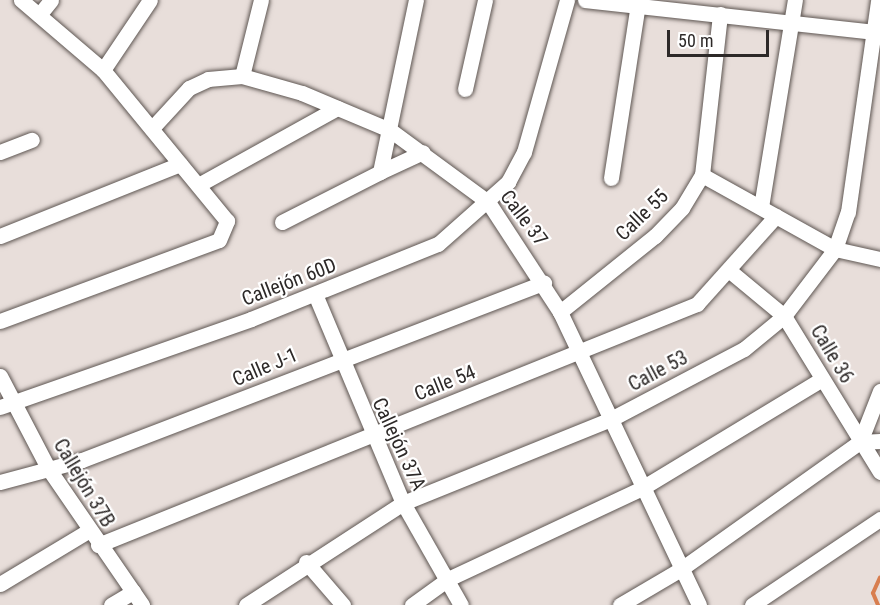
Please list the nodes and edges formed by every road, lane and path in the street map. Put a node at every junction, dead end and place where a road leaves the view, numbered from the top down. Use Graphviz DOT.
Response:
graph roads {
  1 [pos="21,0"];
  2 [pos="51,0"];
  3 [pos="150,0"];
  4 [pos="261,0"];
  5 [pos="416,0"];
  6 [pos="485,0"];
  7 [pos="567,0"];
  8 [pos="585,0"];
  9 [pos="795,0"];
  10 [pos="878,0"];
  11 [pos="602,1"];
  12 [pos="687,4"];
  13 [pos="637,10"];
  14 [pos="720,14"];
  15 [pos="39,15"];
  16 [pos="790,22"];
  17 [pos="874,32"];
  18 [pos="103,70"];
  19 [pos="242,76"];
  20 [pos="465,89"];
  21 [pos="338,108"];
  22 [pos="154,126"];
  23 [pos="390,130"];
  24 [pos="32,140"];
  25 [pos="0,152"];
  26 [pos="423,152"];
  27 [pos="180,164"];
  28 [pos="380,172"];
  29 [pos="702,175"];
  30 [pos="611,178"];
  31 [pos="200,184"];
  32 [pos="488,202"];
  33 [pos="762,207"];
  34 [pos="776,216"];
  35 [pos="282,222"];
  36 [pos="0,236"];
  37 [pos="835,249"];
  38 [pos="880,259"];
  39 [pos="731,272"];
  40 [pos="544,283"];
  41 [pos="315,294"];
  42 [pos="560,312"];
  43 [pos="784,316"];
  44 [pos="0,321"];
  45 [pos="579,352"];
  46 [pos="338,358"];
  47 [pos="0,376"];
  48 [pos="822,379"];
  49 [pos="880,391"];
  50 [pos="15,402"];
  51 [pos="0,408"];
  52 [pos="611,419"];
  53 [pos="371,436"];
  54 [pos="880,441"];
  55 [pos="860,442"];
  56 [pos="48,468"];
  57 [pos="880,472"];
  58 [pos="0,482"];
  59 [pos="642,488"];
  60 [pos="403,503"];
  61 [pos="880,519"];
  62 [pos="88,531"];
  63 [pos="98,545"];
  64 [pos="306,562"];
  65 [pos="681,570"];
  66 [pos="448,579"];
  67 [pos="0,584"];
  68 [pos="133,591"];
  69 [pos="111,605"];
  70 [pos="142,605"];
  71 [pos="246,605"];
  72 [pos="343,605"];
  73 [pos="412,605"];
  74 [pos="460,605"];
  75 [pos="620,605"];
  76 [pos="699,605"];
  77 [pos="752,605"];
  1 -- 15 [label="street"];
  2 -- 15 [label="street"];
  3 -- 18 [label="street"];
  4 -- 19 [label="street"];
  5 -- 23 [label="street"];
  6 -- 20 [label="street"];
  7 -- 32 [label="street, Callejón 60D"];
  8 -- 11 [label="street"];
  9 -- 16 [label="street"];
  10 -- 17 [label="street, Calle 53"];
  11 -- 13 [label="street"];
  12 -- 13 [label="street"];
  12 -- 14 [label="street"];
  13 -- 30 [label="street"];
  14 -- 16 [label="street"];
  14 -- 29 [label="street, Calle 55"];
  15 -- 18 [label="street"];
  16 -- 17 [label="street"];
  16 -- 33 [label="street"];
  17 -- 37 [label="street, Calle 53"];
  18 -- 22 [label="street"];
  19 -- 21 [label="street, Calle 37"];
  19 -- 22 [label="street, Calle 37"];
  21 -- 23 [label="street, Calle 37"];
  21 -- 31 [label="street"];
  22 -- 27 [label="street"];
  23 -- 26 [label="street, Calle 37"];
  23 -- 28 [label="street"];
  24 -- 25 [label="street"];
  26 -- 28 [label="street"];
  26 -- 32 [label="street, Calle 37"];
  27 -- 31 [label="street"];
  27 -- 36 [label="street"];
  28 -- 35 [label="street"];
  29 -- 33 [label="street"];
  29 -- 42 [label="street, Calle 55"];
  31 -- 44 [label="street"];
  32 -- 40 [label="street, Calle 37"];
  32 -- 41 [label="street, Callejón 60D"];
  33 -- 34 [label="street"];
  34 -- 37 [label="street"];
  34 -- 39 [label="street, Calle 54"];
  37 -- 38 [label="street"];
  37 -- 43 [label="street, Calle 53"];
  39 -- 43 [label="street, Calle 36"];
  39 -- 45 [label="street, Calle 54"];
  40 -- 42 [label="street, Calle 37"];
  40 -- 46 [label="street, Calle J-1"];
  41 -- 46 [label="street, Callejón 37A"];
  41 -- 50 [label="street, Callejón 60D"];
  42 -- 45 [label="street, Calle 37"];
  43 -- 48 [label="street, Calle 36"];
  43 -- 52 [label="street, Calle 53"];
  45 -- 52 [label="street, Calle 37"];
  45 -- 53 [label="street, Calle 54"];
  46 -- 53 [label="street, Callejón 37A"];
  46 -- 56 [label="street, Calle J-1"];
  47 -- 50 [label="street, Callejón 37B"];
  48 -- 55 [label="street, Calle 36"];
  48 -- 59 [label="street"];
  49 -- 55 [label="street"];
  50 -- 51 [label="street, Callejón 60D"];
  50 -- 56 [label="street, Callejón 37B"];
  52 -- 59 [label="street, Calle 37"];
  52 -- 60 [label="street, Calle 53"];
  53 -- 60 [label="street, Callejón 37A"];
  53 -- 63 [label="street, Calle 54"];
  54 -- 55 [label="street"];
  55 -- 57 [label="street, Calle 36"];
  55 -- 65 [label="street"];
  56 -- 58 [label="street, Calle J-1"];
  56 -- 62 [label="street, Callejón 37B"];
  59 -- 65 [label="street, Calle 37"];
  59 -- 66 [label="street"];
  60 -- 64 [label="street, Calle 53"];
  60 -- 66 [label="street, Callejón 37A"];
  61 -- 77 [label="street"];
  62 -- 63 [label="street, Callejón 37B"];
  62 -- 67 [label="street"];
  63 -- 68 [label="street, Callejón 37B"];
  64 -- 71 [label="street, Calle 53"];
  64 -- 72 [label="street"];
  65 -- 75 [label="street"];
  65 -- 76 [label="street, Calle 37"];
  66 -- 73 [label="street"];
  66 -- 74 [label="street, Callejón 37A"];
  68 -- 69 [label="street"];
  68 -- 70 [label="street, Callejón 37B"];
}
